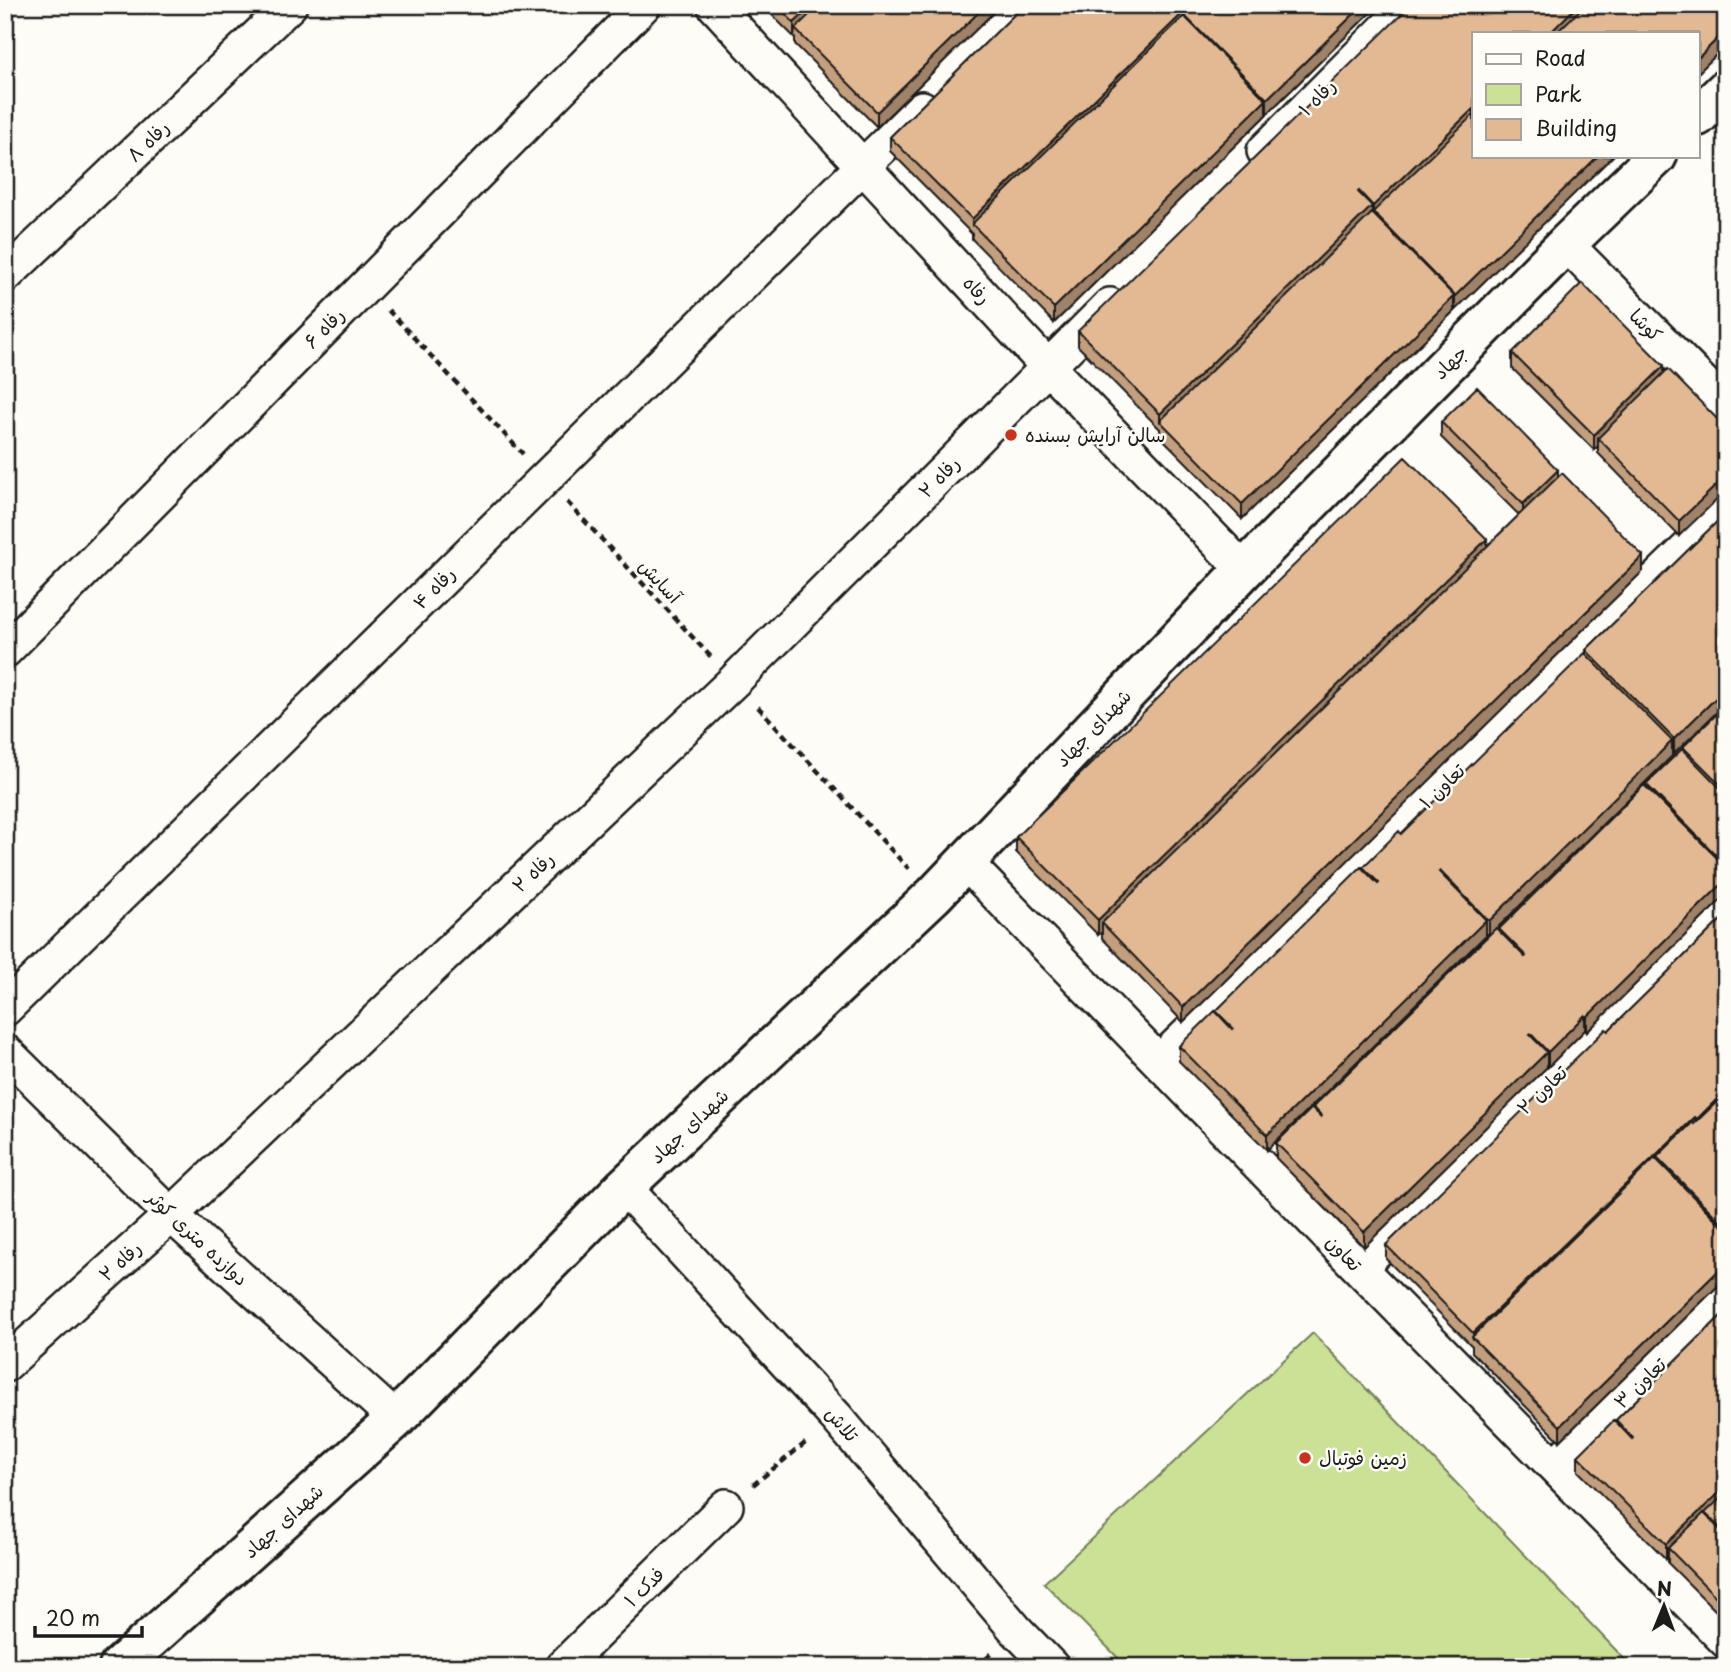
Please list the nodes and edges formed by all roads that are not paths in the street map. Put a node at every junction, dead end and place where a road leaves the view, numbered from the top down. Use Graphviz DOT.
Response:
graph roads {
  1 [pos="290,5"];
  2 [pos="644,5"];
  3 [pos="714,5"];
  4 [pos="1409,5"];
  5 [pos="1726,89"];
  6 [pos="939,91"];
  7 [pos="1700,114"];
  8 [pos="1655,158"];
  9 [pos="863,167"];
  10 [pos="1243,172"];
  11 [pos="1566,244"];
  12 [pos="5,276"];
  13 [pos="1136,279"];
  14 [pos="1048,367"];
  15 [pos="1726,407"];
  16 [pos="1726,511"];
  17 [pos="1244,570"];
  18 [pos="5,651"];
  19 [pos="966,863"];
  20 [pos="1726,912"];
  21 [pos="5,1009"];
  22 [pos="5,1051"];
  23 [pos="1159,1062"];
  24 [pos="624,1187"];
  25 [pos="171,1215"];
  26 [pos="1359,1268"];
  27 [pos="1726,1299"];
  28 [pos="5,1365"];
  29 [pos="396,1419"];
  30 [pos="1554,1466"];
  31 [pos="726,1506"];
  32 [pos="1726,1641"];
  33 [pos="120,1667"];
  34 [pos="562,1667"];
  35 [pos="1052,1667"];
  1 -- 12 [label="street, رفاه ۸"];
  2 -- 18 [label="street, رفاه ۶"];
  3 -- 9 [label="street, رفاه"];
  4 -- 10 [label="street, رفاه ۱"];
  5 -- 7 [label="street"];
  6 -- 9 [label="street, رفاه ۴"];
  8 -- 11 [label="street, جهاد"];
  9 -- 14 [label="street, رفاه"];
  9 -- 21 [label="street, رفاه ۴"];
  11 -- 15 [label="street, کوشا"];
  11 -- 17 [label="street, جهاد"];
  13 -- 14 [label="street"];
  14 -- 17 [label="street, رفاه"];
  14 -- 25 [label="street, رفاه ۲"];
  16 -- 23 [label="street, تعاون ۱"];
  17 -- 19 [label="street, شهدای جهاد"];
  19 -- 23 [label="street, تعاون"];
  19 -- 24 [label="street, شهدای جهاد"];
  20 -- 26 [label="street, تعاون ۲"];
  22 -- 25 [label="street, دوازده متری کوثر"];
  23 -- 26 [label="street, تعاون"];
  24 -- 29 [label="street, شهدای جهاد"];
  24 -- 35 [label="street, تلاش"];
  25 -- 28 [label="street, رفاه ۲"];
  25 -- 29 [label="street, دوازده متری کوثر"];
  26 -- 30 [label="street, تعاون"];
  27 -- 30 [label="street, تعاون ۳"];
  29 -- 33 [label="street, شهدای جهاد"];
  30 -- 32 [label="street, تعاون"];
  31 -- 34 [label="street, فدک ۱"];
}
